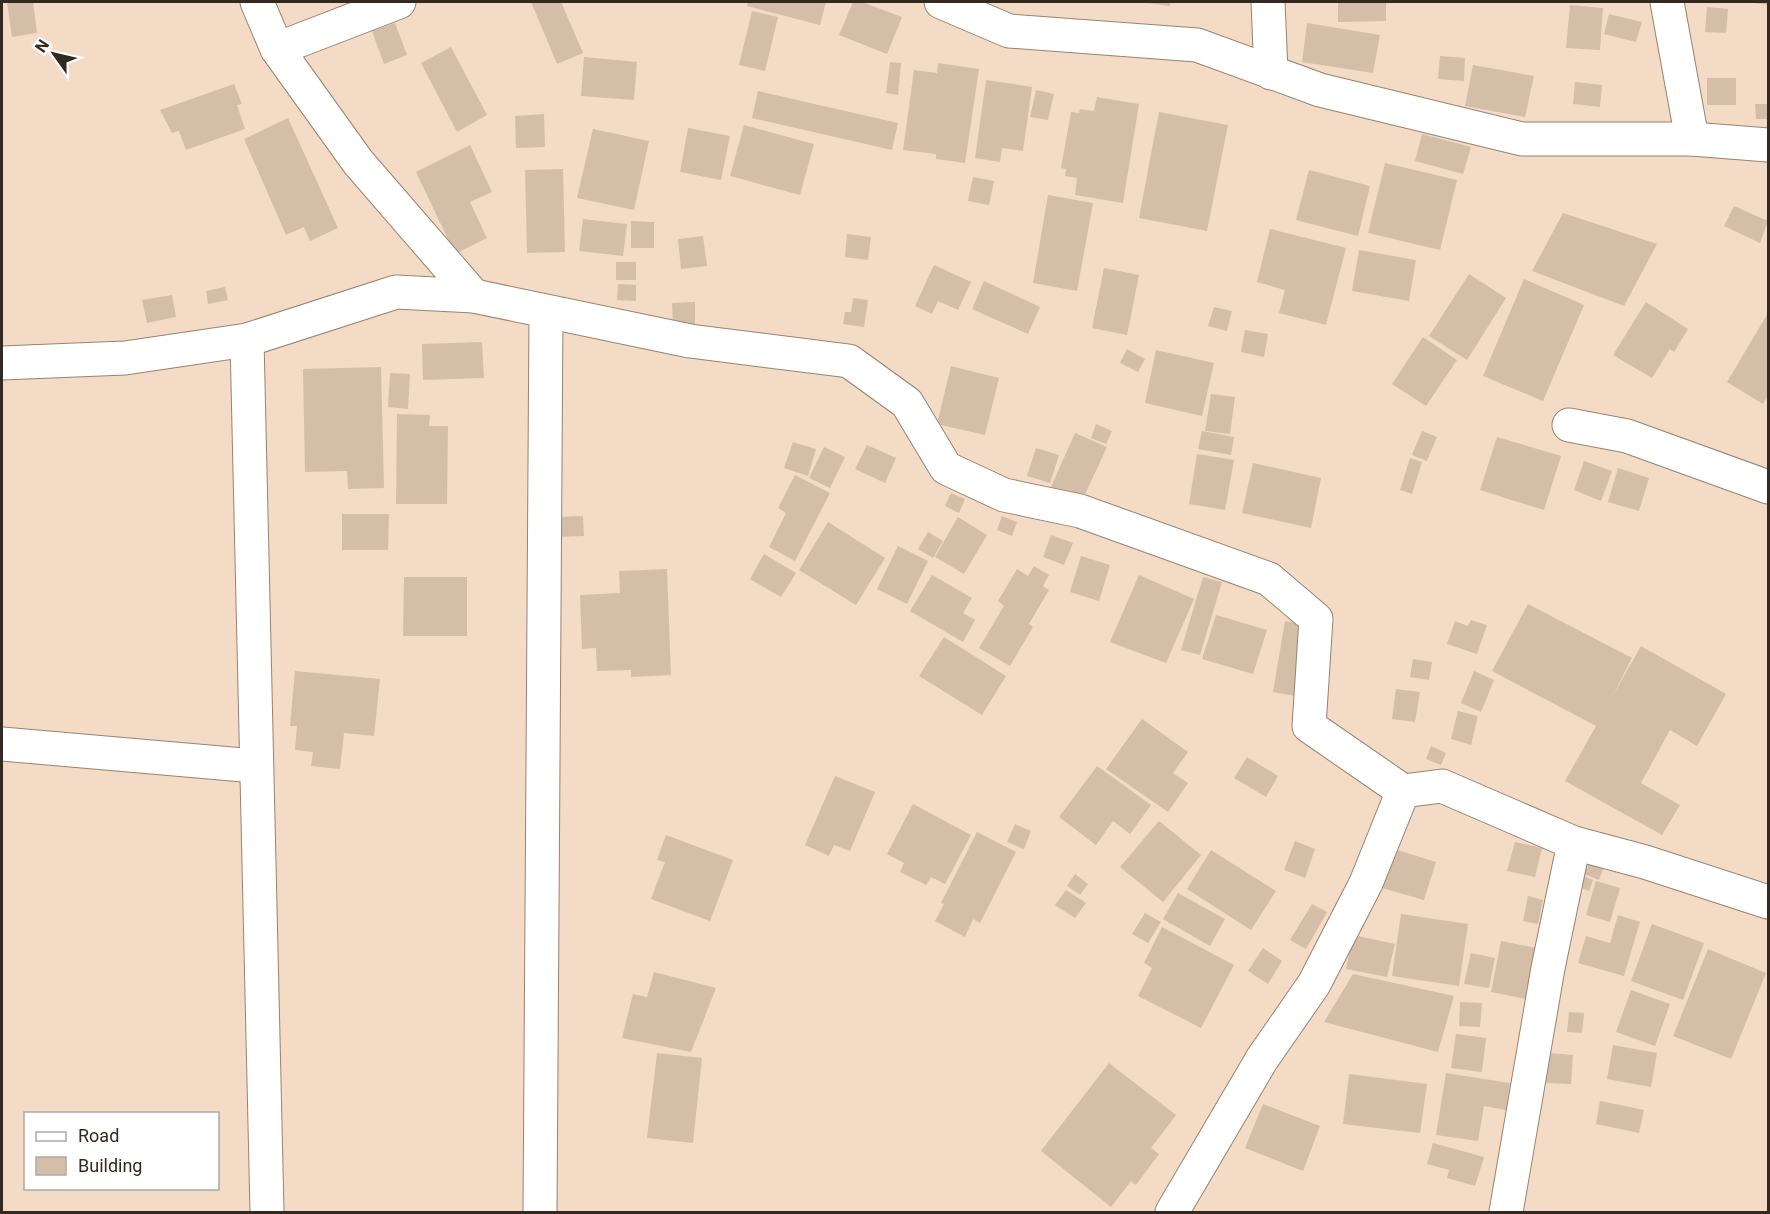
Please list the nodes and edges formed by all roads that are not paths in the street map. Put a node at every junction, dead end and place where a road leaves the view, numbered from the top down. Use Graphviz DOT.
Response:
graph roads {
  1 [pos="257,2"];
  2 [pos="399,2"];
  3 [pos="941,2"];
  4 [pos="1268,2"];
  5 [pos="1667,2"];
  6 [pos="277,49"];
  7 [pos="1271,73"];
  8 [pos="1692,139"];
  9 [pos="1768,145"];
  10 [pos="474,296"];
  11 [pos="546,313"];
  12 [pos="247,339"];
  13 [pos="2,363"];
  14 [pos="1569,424"];
  15 [pos="1768,487"];
  16 [pos="2,744"];
  17 [pos="255,766"];
  18 [pos="1403,791"];
  19 [pos="1574,843"];
  20 [pos="1768,902"];
  21 [pos="267,1212"];
  22 [pos="540,1212"];
  23 [pos="1172,1212"];
  24 [pos="1506,1212"];
  1 -- 6 [label="street"];
  2 -- 6 [label="street"];
  3 -- 7 [label="street"];
  4 -- 7 [label="street"];
  5 -- 8 [label="street"];
  6 -- 10 [label="street"];
  7 -- 8 [label="street"];
  8 -- 9 [label="street"];
  10 -- 11 [label="street"];
  10 -- 12 [label="street"];
  11 -- 18 [label="street"];
  11 -- 22 [label="street"];
  12 -- 13 [label="street"];
  12 -- 17 [label="street"];
  14 -- 15 [label="street"];
  16 -- 17 [label="street"];
  17 -- 21 [label="street"];
  18 -- 19 [label="street"];
  18 -- 23 [label="street"];
  19 -- 20 [label="street"];
  19 -- 24 [label="street"];
}
